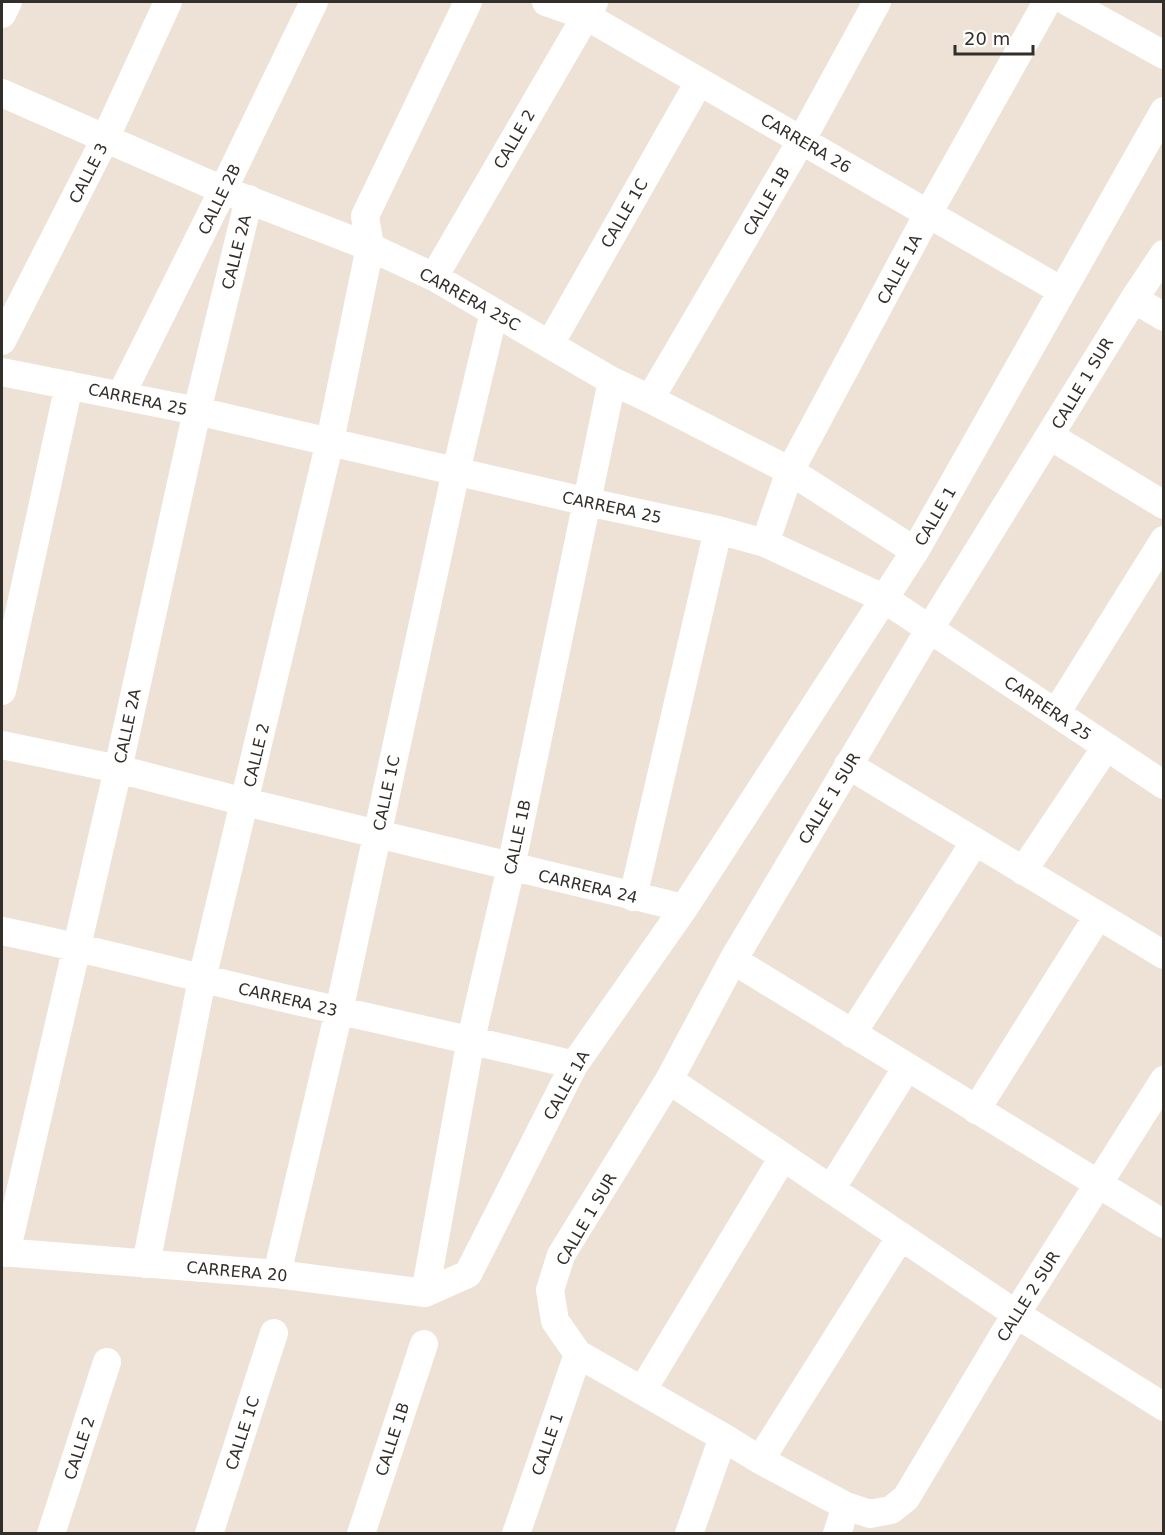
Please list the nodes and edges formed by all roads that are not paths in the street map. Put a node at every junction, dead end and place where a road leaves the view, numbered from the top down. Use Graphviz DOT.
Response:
graph roads {
  1 [pos="8,2"];
  2 [pos="168,2"];
  3 [pos="314,2"];
  4 [pos="468,2"];
  5 [pos="546,2"];
  6 [pos="877,2"];
  7 [pos="1047,2"];
  8 [pos="1068,2"];
  9 [pos="590,9"];
  10 [pos="2,15"];
  11 [pos="1164,55"];
  12 [pos="699,82"];
  13 [pos="2,93"];
  14 [pos="1164,111"];
  15 [pos="105,139"];
  16 [pos="801,141"];
  17 [pos="236,194"];
  18 [pos="929,213"];
  19 [pos="370,247"];
  20 [pos="1164,254"];
  21 [pos="434,277"];
  22 [pos="1062,291"];
  23 [pos="1134,298"];
  24 [pos="494,312"];
  25 [pos="1164,316"];
  26 [pos="2,341"];
  27 [pos="550,344"];
  28 [pos="2,372"];
  29 [pos="612,381"];
  30 [pos="69,385"];
  31 [pos="121,394"];
  32 [pos="650,399"];
  33 [pos="197,411"];
  34 [pos="1050,436"];
  35 [pos="330,441"];
  36 [pos="456,471"];
  37 [pos="790,471"];
  38 [pos="588,502"];
  39 [pos="1164,505"];
  40 [pos="718,530"];
  41 [pos="1164,540"];
  42 [pos="765,543"];
  43 [pos="915,551"];
  44 [pos="905,613"];
  45 [pos="2,691"];
  46 [pos="1056,713"];
  47 [pos="2,745"];
  48 [pos="1106,747"];
  49 [pos="848,765"];
  50 [pos="118,769"];
  51 [pos="1164,785"];
  52 [pos="245,802"];
  53 [pos="376,834"];
  54 [pos="974,843"];
  55 [pos="511,867"];
  56 [pos="1023,871"];
  57 [pos="633,897"];
  58 [pos="684,908"];
  59 [pos="1098,916"];
  60 [pos="2,931"];
  61 [pos="78,947"];
  62 [pos="1164,955"];
  63 [pos="733,960"];
  64 [pos="202,979"];
  65 [pos="339,1011"];
  66 [pos="852,1034"];
  67 [pos="471,1039"];
  68 [pos="574,1065"];
  69 [pos="907,1067"];
  70 [pos="669,1080"];
  71 [pos="1164,1080"];
  72 [pos="976,1110"];
  73 [pos="783,1157"];
  74 [pos="1097,1185"];
  75 [pos="831,1189"];
  76 [pos="1164,1224"];
  77 [pos="901,1236"];
  78 [pos="4,1253"];
  79 [pos="146,1264"];
  80 [pos="277,1274"];
  81 [pos="425,1293"];
  82 [pos="1016,1314"];
  83 [pos="274,1333"];
  84 [pos="424,1344"];
  85 [pos="578,1354"];
  86 [pos="107,1362"];
  87 [pos="642,1391"];
  88 [pos="1164,1407"];
  89 [pos="723,1437"];
  90 [pos="760,1460"];
  91 [pos="846,1506"];
  92 [pos="51,1533"];
  93 [pos="209,1533"];
  94 [pos="361,1533"];
  95 [pos="516,1533"];
  96 [pos="689,1533"];
  97 [pos="837,1533"];
  1 -- 10 [label="street"];
  2 -- 15 [label="street, CALLE 3"];
  3 -- 17 [label="street, CALLE 2B"];
  4 -- 19 [label="street"];
  5 -- 9 [label="street, CARRERA 26"];
  6 -- 16 [label="street, CALLE 1B"];
  7 -- 18 [label="street, CALLE 1A"];
  8 -- 11 [label="street"];
  9 -- 12 [label="street, CARRERA 26"];
  9 -- 21 [label="street, CALLE 2"];
  12 -- 16 [label="street, CARRERA 26"];
  12 -- 27 [label="street, CALLE 1C"];
  13 -- 15 [label="street, CARRERA 25C"];
  14 -- 22 [label="street, CALLE 1"];
  15 -- 17 [label="street, CARRERA 25C"];
  15 -- 26 [label="street, CALLE 3"];
  16 -- 18 [label="street, CARRERA 26"];
  16 -- 32 [label="street, CALLE 1B"];
  17 -- 19 [label="street, CARRERA 25C"];
  17 -- 31 [label="street, CALLE 2B"];
  17 -- 33 [label="street, CALLE 2A"];
  18 -- 22 [label="street, CARRERA 26"];
  18 -- 37 [label="street, CALLE 1A"];
  19 -- 21 [label="street, CARRERA 25C"];
  19 -- 35 [label="street, CALLE 2"];
  20 -- 23 [label="street, CALLE 1 SUR"];
  21 -- 24 [label="street, CARRERA 25C"];
  22 -- 43 [label="street, CALLE 1"];
  23 -- 25 [label="street"];
  23 -- 34 [label="street, CALLE 1 SUR"];
  24 -- 27 [label="street, CARRERA 25C"];
  24 -- 36 [label="street, CALLE 1C"];
  27 -- 29 [label="street, CARRERA 25C"];
  28 -- 30 [label="street, CARRERA 25"];
  29 -- 32 [label="street, CARRERA 25C"];
  29 -- 38 [label="street, CALLE 1B"];
  30 -- 31 [label="street, CARRERA 25"];
  30 -- 45 [label="street"];
  31 -- 33 [label="street, CARRERA 25"];
  32 -- 37 [label="street, CARRERA 25C"];
  33 -- 35 [label="street, CARRERA 25"];
  33 -- 50 [label="street, CALLE 2A"];
  34 -- 39 [label="street"];
  34 -- 44 [label="street, CALLE 1 SUR"];
  35 -- 36 [label="street, CARRERA 25"];
  35 -- 52 [label="street, CALLE 2"];
  36 -- 38 [label="street, CARRERA 25"];
  36 -- 53 [label="street, CALLE 1C"];
  37 -- 42 [label="street, CALLE 1A"];
  37 -- 43 [label="street, CARRERA 25C"];
  38 -- 40 [label="street, CARRERA 25"];
  38 -- 55 [label="street, CALLE 1B"];
  40 -- 42 [label="street, CARRERA 25"];
  40 -- 57 [label="street"];
  41 -- 46 [label="street"];
  42 -- 44 [label="street, CARRERA 25"];
  43 -- 44 [label="street, CALLE 1"];
  44 -- 46 [label="street, CARRERA 25"];
  44 -- 49 [label="street, CALLE 1 SUR"];
  44 -- 58 [label="street, CALLE 1"];
  46 -- 48 [label="street, CARRERA 25"];
  47 -- 50 [label="street, CARRERA 24"];
  48 -- 51 [label="street, CARRERA 25"];
  48 -- 56 [label="street"];
  49 -- 54 [label="street"];
  49 -- 63 [label="street, CALLE 1 SUR"];
  50 -- 52 [label="street, CARRERA 24"];
  50 -- 61 [label="street, CALLE 2A"];
  52 -- 53 [label="street, CARRERA 24"];
  52 -- 64 [label="street, CALLE 2"];
  53 -- 55 [label="street, CARRERA 24"];
  53 -- 65 [label="street, CALLE 1C"];
  54 -- 56 [label="street"];
  54 -- 66 [label="street"];
  55 -- 57 [label="street, CARRERA 24"];
  55 -- 67 [label="street, CALLE 1B"];
  56 -- 59 [label="street"];
  57 -- 58 [label="street, CARRERA 24"];
  58 -- 68 [label="street, CALLE 1A"];
  59 -- 62 [label="street"];
  59 -- 72 [label="street"];
  60 -- 61 [label="street, CARRERA 23"];
  61 -- 64 [label="street, CARRERA 23"];
  61 -- 78 [label="street, CALLE 2A"];
  63 -- 66 [label="street"];
  63 -- 70 [label="street, CALLE 1 SUR"];
  64 -- 65 [label="street, CARRERA 23"];
  64 -- 79 [label="street, CALLE 2"];
  65 -- 67 [label="street, CARRERA 23"];
  65 -- 80 [label="street, CALLE 1C"];
  66 -- 69 [label="street"];
  67 -- 68 [label="street, CARRERA 23"];
  67 -- 81 [label="street, CALLE 1B"];
  68 -- 81 [label="street, CALLE 1A"];
  69 -- 72 [label="street"];
  69 -- 75 [label="street"];
  70 -- 73 [label="street"];
  70 -- 85 [label="street, CALLE 1 SUR"];
  71 -- 74 [label="street, CALLE 2 SUR"];
  72 -- 74 [label="street"];
  73 -- 75 [label="street"];
  73 -- 87 [label="street"];
  74 -- 76 [label="street"];
  74 -- 82 [label="street, CALLE 2 SUR"];
  75 -- 77 [label="street"];
  77 -- 82 [label="street"];
  77 -- 90 [label="street"];
  78 -- 79 [label="street, CARRERA 20"];
  79 -- 80 [label="street, CARRERA 20"];
  80 -- 81 [label="street, CARRERA 20"];
  82 -- 88 [label="street"];
  82 -- 91 [label="street, CALLE 2 SUR"];
  83 -- 93 [label="street, CALLE 1C"];
  84 -- 94 [label="street, CALLE 1B"];
  85 -- 87 [label="street"];
  85 -- 95 [label="street, CALLE 1"];
  86 -- 92 [label="street, CALLE 2"];
  87 -- 89 [label="street"];
  89 -- 90 [label="street"];
  89 -- 96 [label="street"];
  90 -- 91 [label="street"];
  91 -- 97 [label="street"];
}
